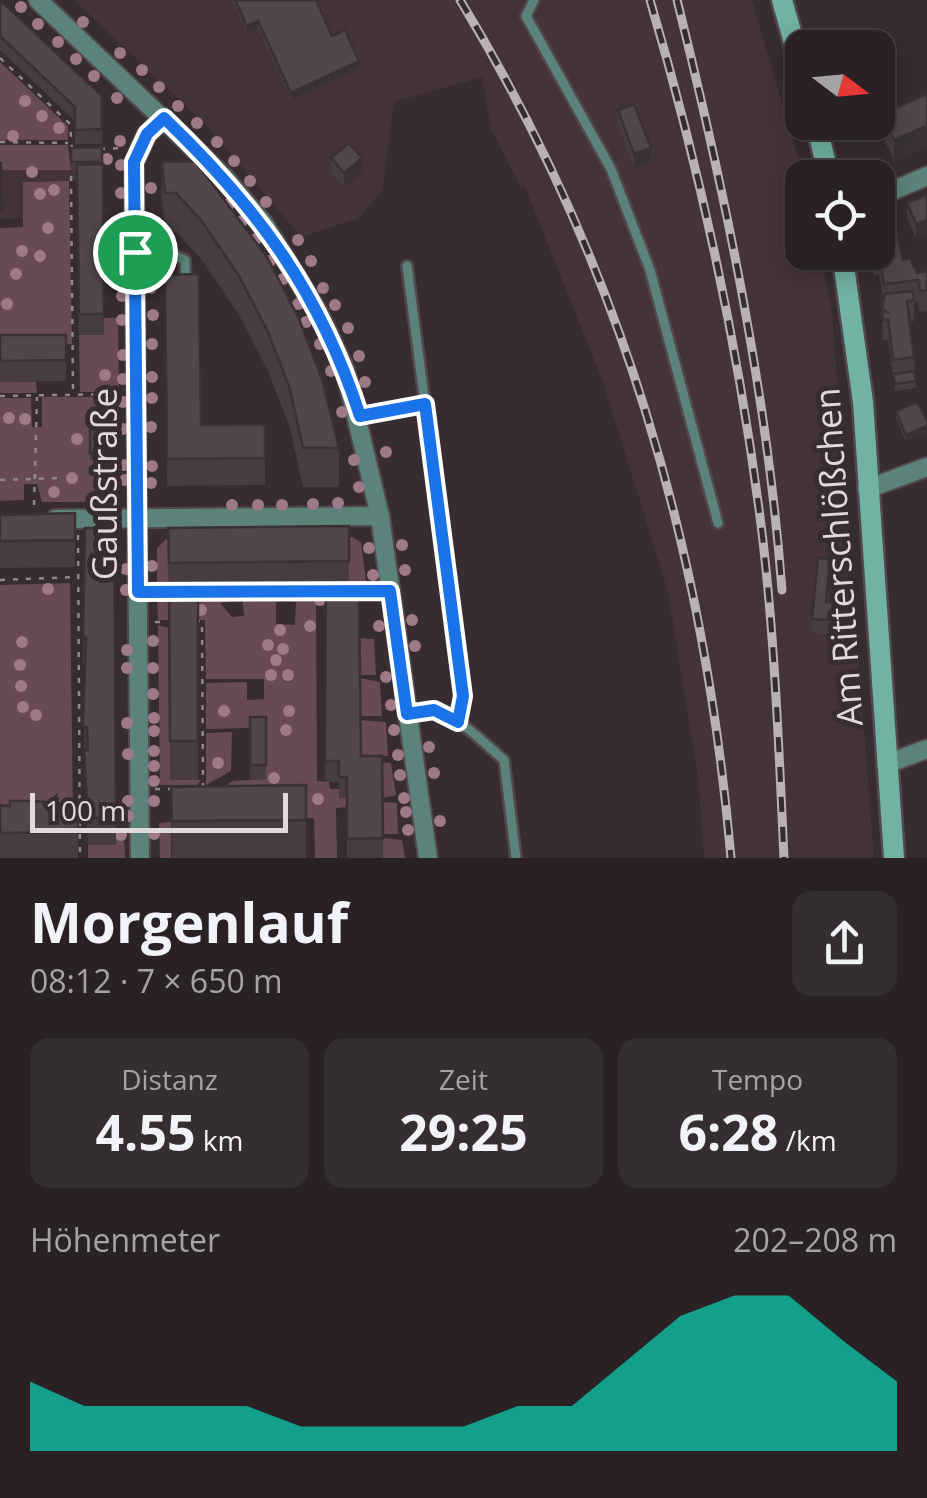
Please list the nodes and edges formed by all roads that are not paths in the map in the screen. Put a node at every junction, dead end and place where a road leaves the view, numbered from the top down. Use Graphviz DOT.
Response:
graph roads {
  1 [pos="38,0"];
  2 [pos="534,0"];
  3 [pos="782,0"];
  4 [pos="790,30"];
  5 [pos="164,118"];
  6 [pos="927,176"];
  7 [pos="895,190"];
  8 [pos="135,252"];
  9 [pos="407,266"];
  10 [pos="844,270"];
  11 [pos="187,296"];
  12 [pos="425,404"];
  13 [pos="360,416"];
  14 [pos="927,467"];
  15 [pos="867,488"];
  16 [pos="36,512"];
  17 [pos="380,516"];
  18 [pos="138,518"];
  19 [pos="718,523"];
  20 [pos="407,714"];
  21 [pos="458,722"];
  22 [pos="927,749"];
  23 [pos="886,764"];
  24 [pos="140,858"];
  25 [pos="428,858"];
  26 [pos="516,858"];
  27 [pos="894,858"];
  1 -- 5 [label="street"];
  2 -- 19 [label="lane"];
  3 -- 4 [label="main road"];
  5 -- 8 [label="street, Gaußstraße"];
  5 -- 13 [label="street"];
  6 -- 7 [label="street"];
  8 -- 11 [label="lane"];
  8 -- 18 [label="street, Gaußstraße"];
  9 -- 12 [label="lane"];
  10 -- 15 [label="main road, Am Ritterschlößchen"];
  12 -- 13 [label="lane"];
  12 -- 21 [label="lane"];
  13 -- 17 [label="street"];
  14 -- 15 [label="street"];
  15 -- 23 [label="main road, Am Ritterschlößchen"];
  16 -- 18 [label="street"];
  17 -- 18 [label="street"];
  17 -- 20 [label="street"];
  18 -- 24 [label="street, Gaußstraße"];
  20 -- 21 [label="lane"];
  20 -- 25 [label="street"];
  21 -- 26 [label="lane"];
  22 -- 23 [label="street"];
  23 -- 27 [label="main road, Am Ritterschlößchen"];
}
